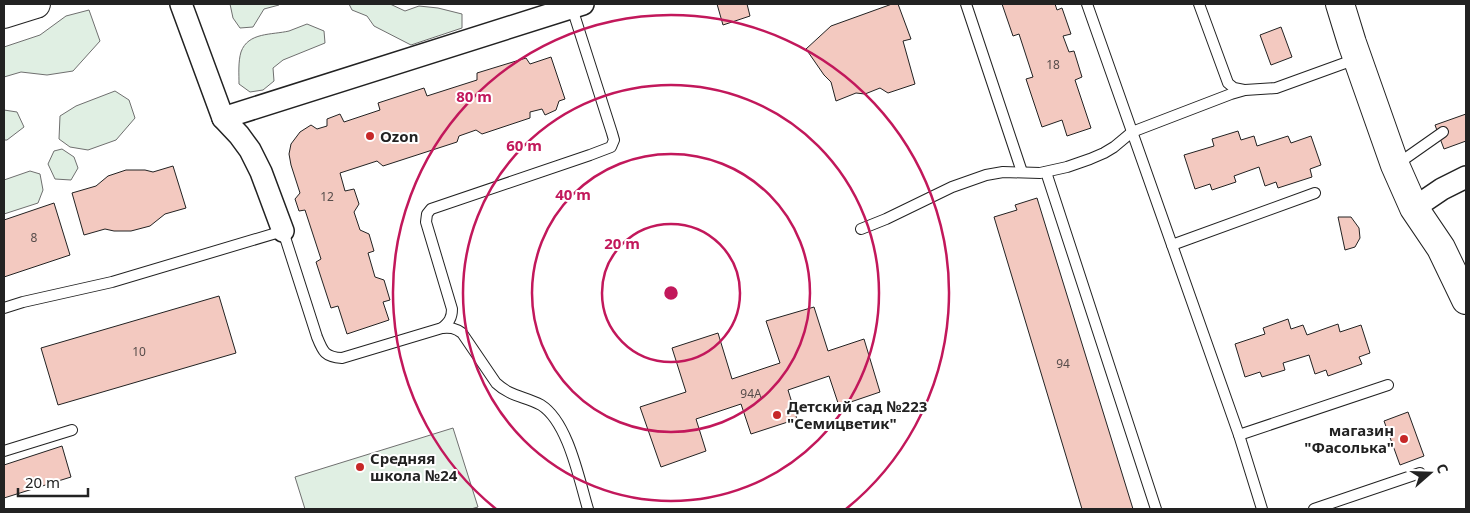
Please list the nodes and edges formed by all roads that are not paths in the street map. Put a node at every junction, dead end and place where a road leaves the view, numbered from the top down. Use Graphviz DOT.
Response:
graph roads {
  1 [pos="36,4"];
  2 [pos="181,4"];
  3 [pos="966,4"];
  4 [pos="1087,4"];
  5 [pos="1199,4"];
  6 [pos="1340,4"];
  7 [pos="578,6"];
  8 [pos="4,14"];
  9 [pos="1357,59"];
  10 [pos="1245,90"];
  11 [pos="222,118"];
  12 [pos="1132,132"];
  13 [pos="1442,132"];
  14 [pos="1395,165"];
  15 [pos="1022,172"];
  16 [pos="1046,172"];
  17 [pos="1466,177"];
  18 [pos="1315,193"];
  19 [pos="1414,208"];
  20 [pos="861,229"];
  21 [pos="283,230"];
  22 [pos="1172,245"];
  23 [pos="1466,300"];
  24 [pos="4,308"];
  25 [pos="442,328"];
  26 [pos="1388,385"];
  27 [pos="72,430"];
  28 [pos="1238,435"];
  29 [pos="4,451"];
  30 [pos="1420,473"];
  31 [pos="588,509"];
  32 [pos="1156,509"];
  33 [pos="1262,509"];
  34 [pos="1314,509"];
  1 -- 8 [label="main road"];
  2 -- 11 [label="street"];
  3 -- 15 [label="lane"];
  4 -- 12 [label="lane"];
  5 -- 10 [label="lane"];
  6 -- 9 [label="main road"];
  7 -- 11 [label="street"];
  7 -- 25 [label="lane"];
  9 -- 10 [label="lane"];
  9 -- 14 [label="main road"];
  10 -- 12 [label="lane"];
  11 -- 21 [label="street"];
  12 -- 16 [label="lane"];
  12 -- 22 [label="lane"];
  13 -- 14 [label="lane"];
  14 -- 19 [label="main road"];
  15 -- 16 [label="lane"];
  15 -- 20 [label="lane"];
  16 -- 32 [label="lane"];
  17 -- 19 [label="street"];
  18 -- 22 [label="lane"];
  19 -- 23 [label="main road"];
  21 -- 24 [label="lane"];
  21 -- 25 [label="lane"];
  22 -- 28 [label="lane"];
  25 -- 31 [label="lane"];
  26 -- 28 [label="lane"];
  27 -- 29 [label="lane"];
  28 -- 33 [label="lane"];
  30 -- 34 [label="lane"];
}
